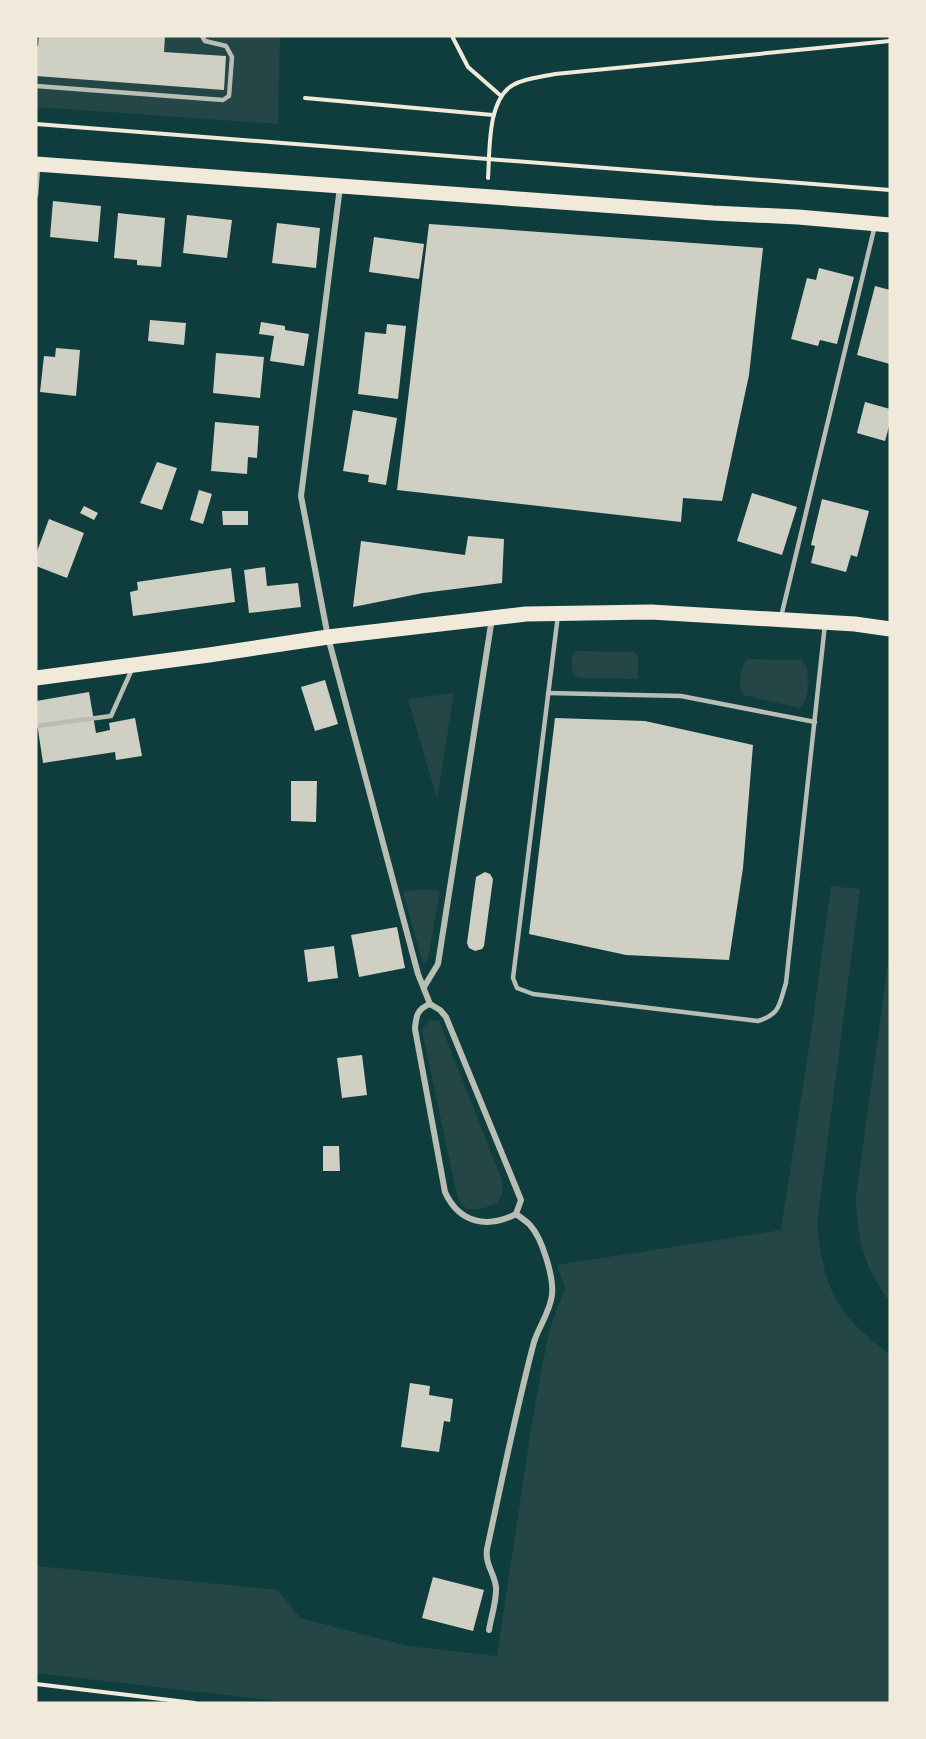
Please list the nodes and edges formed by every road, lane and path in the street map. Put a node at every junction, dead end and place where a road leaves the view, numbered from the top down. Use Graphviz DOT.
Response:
graph roads {
  1 [pos="202,36"];
  2 [pos="452,36"];
  3 [pos="890,41"];
  4 [pos="36,86"];
  5 [pos="500,95"];
  6 [pos="305,98"];
  7 [pos="494,114"];
  8 [pos="36,124"];
  9 [pos="489,159"];
  10 [pos="37,164"];
  11 [pos="340,186"];
  12 [pos="890,190"];
  13 [pos="36,195"];
  14 [pos="486,196"];
  15 [pos="883,225"];
  16 [pos="559,613"];
  17 [pos="492,617"];
  18 [pos="780,619"];
  19 [pos="825,622"];
  20 [pos="890,629"];
  21 [pos="328,637"];
  22 [pos="135,665"];
  23 [pos="36,678"];
  24 [pos="548,693"];
  25 [pos="815,722"];
  26 [pos="36,726"];
  27 [pos="424,987"];
  28 [pos="430,1004"];
  29 [pos="516,1214"];
  30 [pos="489,1630"];
  31 [pos="36,1684"];
  32 [pos="195,1703"];
  1 -- 4 [label="lane"];
  2 -- 5 [label="path"];
  3 -- 5 [label="path"];
  5 -- 7 [label="path"];
  6 -- 7 [label="path"];
  7 -- 9 [label="path"];
  8 -- 9 [label="path"];
  9 -- 12 [label="path"];
  9 -- 14 [label="path"];
  10 -- 11 [label="main road"];
  10 -- 13 [label="lane"];
  11 -- 14 [label="main road"];
  11 -- 21 [label="street"];
  14 -- 15 [label="main road"];
  15 -- 18 [label="lane"];
  16 -- 17 [label="main road"];
  16 -- 18 [label="main road"];
  16 -- 24 [label="lane"];
  17 -- 21 [label="main road"];
  17 -- 27 [label="street"];
  18 -- 19 [label="main road"];
  19 -- 20 [label="main road"];
  19 -- 25 [label="lane"];
  21 -- 22 [label="main road"];
  21 -- 27 [label="street"];
  22 -- 23 [label="main road"];
  22 -- 26 [label="lane"];
  24 -- 25 [label="lane"];
  24 -- 25 [label="lane"];
  27 -- 28 [label="street"];
  28 -- 29 [label="street"];
  28 -- 29 [label="street"];
  29 -- 30 [label="street"];
  31 -- 32 [label="path"];
}
